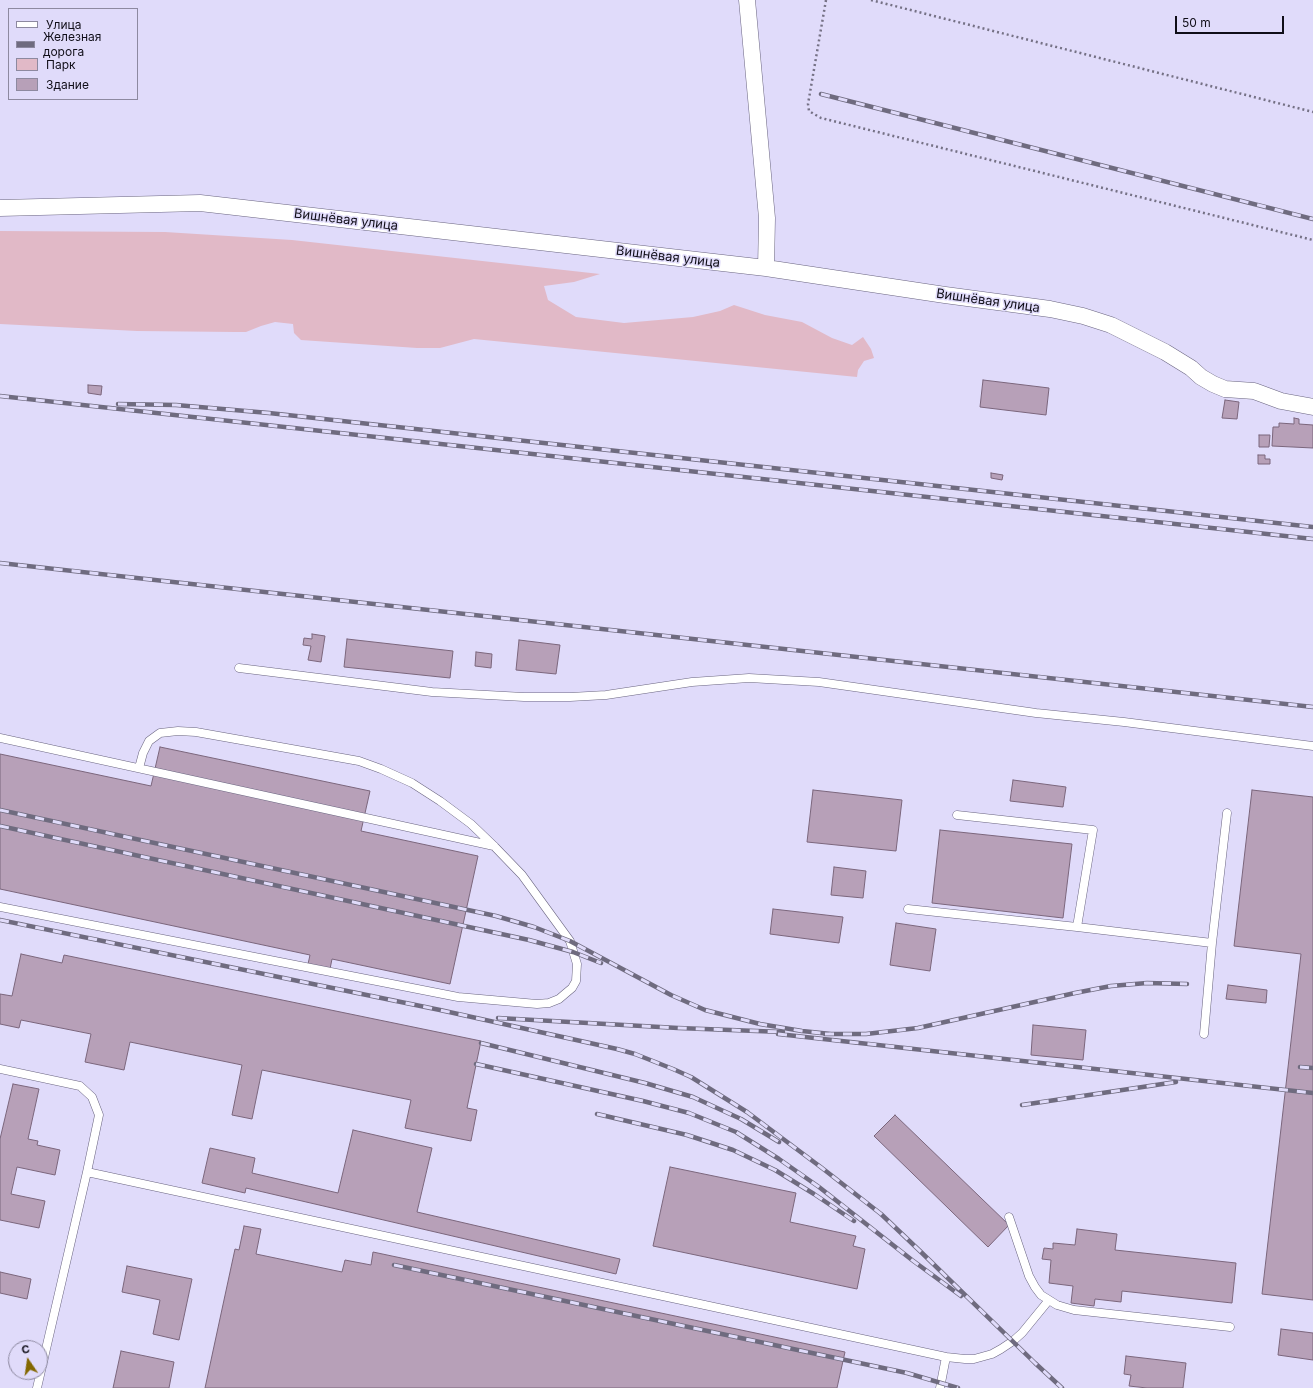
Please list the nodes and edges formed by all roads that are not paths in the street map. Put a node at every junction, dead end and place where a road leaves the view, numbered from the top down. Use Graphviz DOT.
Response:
graph roads {
  1 [pos="746,0"];
  2 [pos="0,208"];
  3 [pos="766,268"];
  4 [pos="1313,407"];
  5 [pos="239,668"];
  6 [pos="0,738"];
  7 [pos="1313,746"];
  8 [pos="140,768"];
  9 [pos="1227,813"];
  10 [pos="957,815"];
  11 [pos="494,846"];
  12 [pos="0,907"];
  13 [pos="908,909"];
  14 [pos="1077,927"];
  15 [pos="1212,943"];
  16 [pos="1204,1034"];
  17 [pos="0,1069"];
  18 [pos="87,1172"];
  19 [pos="1009,1217"];
  20 [pos="1049,1300"];
  21 [pos="1230,1327"];
  22 [pos="946,1357"];
  23 [pos="37,1388"];
  24 [pos="940,1388"];
  1 -- 3 [label="street"];
  2 -- 3 [label="street, Вишнёвая улица"];
  3 -- 4 [label="street, Вишнёвая улица"];
  5 -- 7 [label="lane"];
  6 -- 8 [label="lane"];
  8 -- 11 [label="lane"];
  8 -- 11 [label="lane"];
  9 -- 15 [label="lane"];
  10 -- 14 [label="lane"];
  11 -- 12 [label="lane"];
  13 -- 14 [label="lane"];
  14 -- 15 [label="lane"];
  15 -- 16 [label="lane"];
  17 -- 18 [label="lane"];
  18 -- 22 [label="lane"];
  18 -- 23 [label="lane"];
  19 -- 20 [label="lane"];
  20 -- 21 [label="lane"];
  20 -- 22 [label="lane"];
  22 -- 24 [label="lane"];
}
